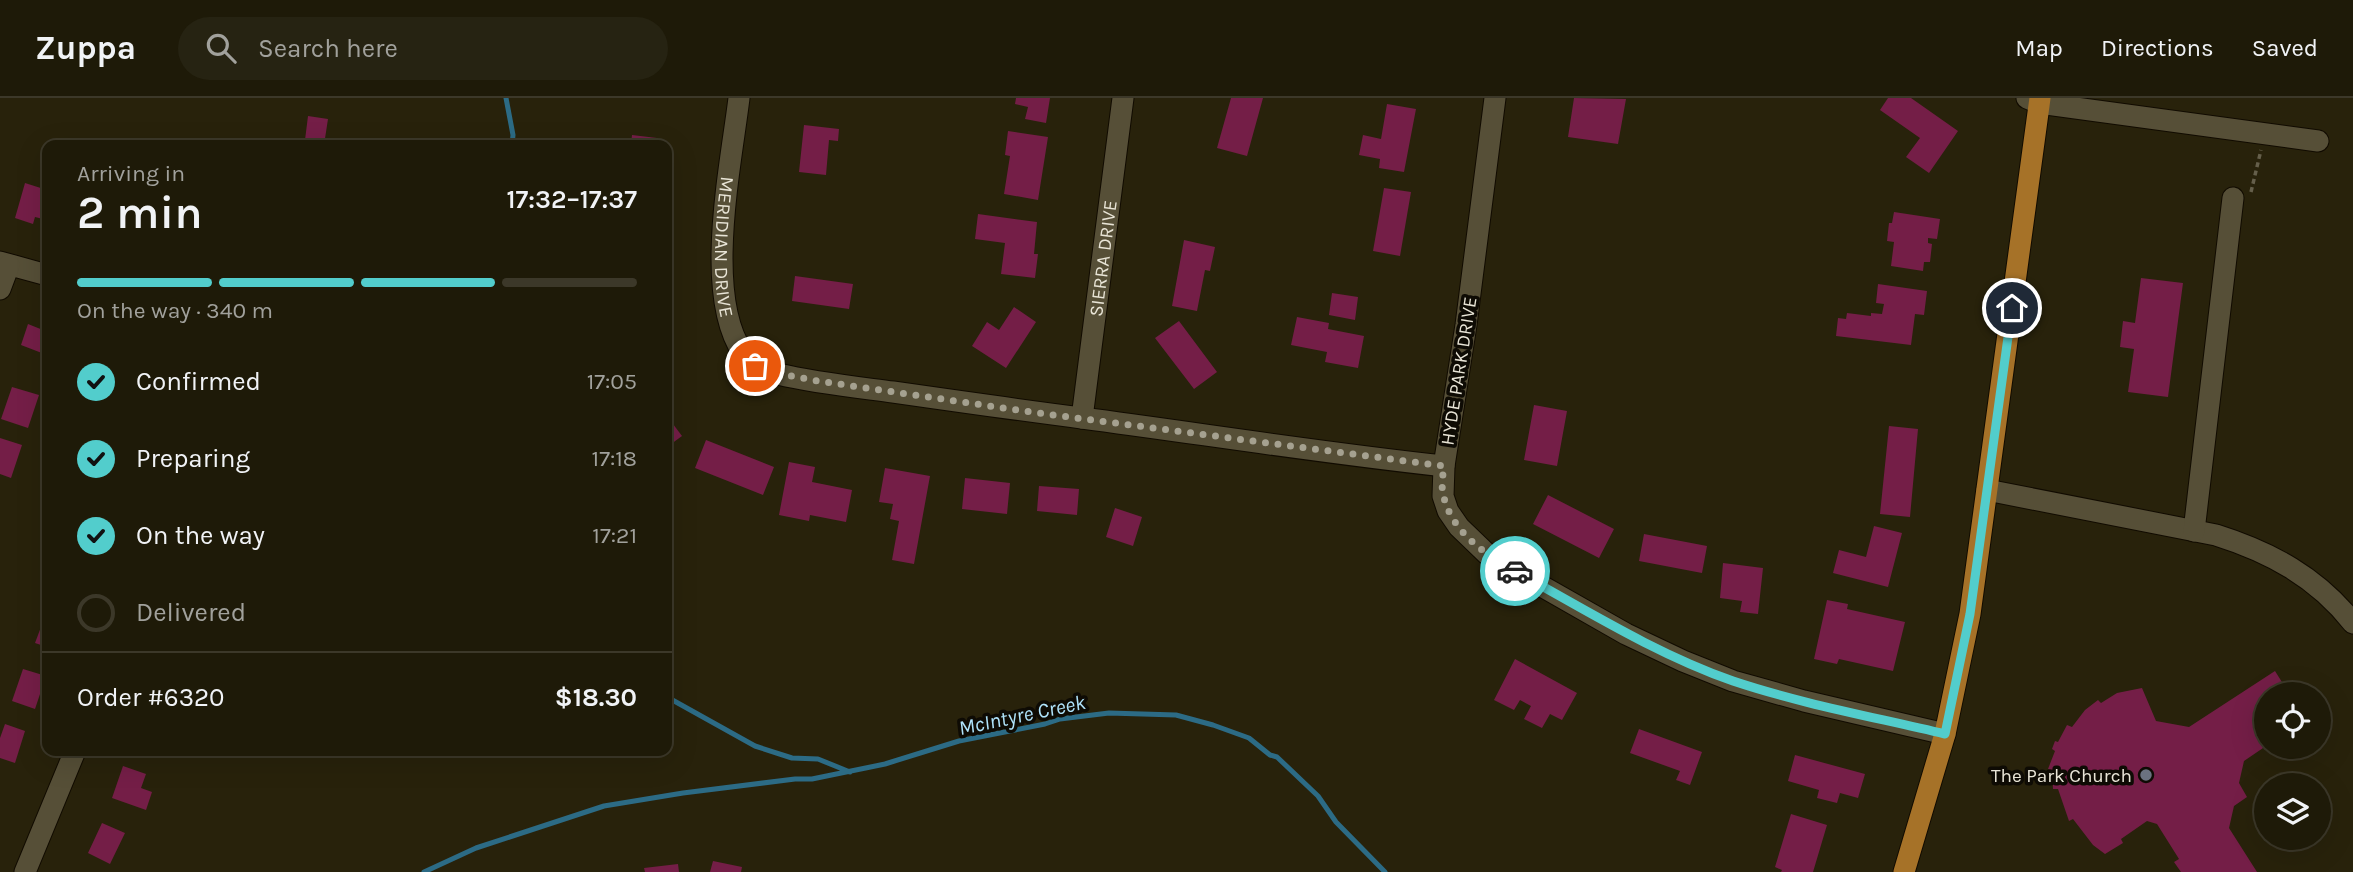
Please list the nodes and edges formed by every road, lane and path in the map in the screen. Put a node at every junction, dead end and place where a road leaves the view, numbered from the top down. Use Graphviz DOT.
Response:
graph roads {
  1 [pos="739,98"];
  2 [pos="1122,98"];
  3 [pos="1495,98"];
  4 [pos="2035,100"];
  5 [pos="2318,141"];
  6 [pos="2260,155"];
  7 [pos="2242,195"];
  8 [pos="5,263"];
  9 [pos="42,274"];
  10 [pos="0,289"];
  11 [pos="1082,418"];
  12 [pos="1444,466"];
  13 [pos="1987,490"];
  14 [pos="2194,530"];
  15 [pos="2353,623"];
  16 [pos="1945,734"];
  17 [pos="73,756"];
  18 [pos="25,872"];
  19 [pos="1904,872"];
  1 -- 11 [label="street, MERIDIAN DRIVE"];
  2 -- 11 [label="street, SIERRA DRIVE"];
  3 -- 12 [label="street, HYDE PARK DRIVE"];
  4 -- 5 [label="street"];
  4 -- 13 [label="main road"];
  6 -- 7 [label="path"];
  7 -- 14 [label="street"];
  8 -- 9 [label="street"];
  8 -- 10 [label="street"];
  11 -- 12 [label="street, MERIDIAN DRIVE"];
  12 -- 16 [label="street, HYDE PARK DRIVE"];
  13 -- 14 [label="street"];
  13 -- 16 [label="main road"];
  14 -- 15 [label="street"];
  16 -- 19 [label="main road"];
  17 -- 18 [label="street"];
}
